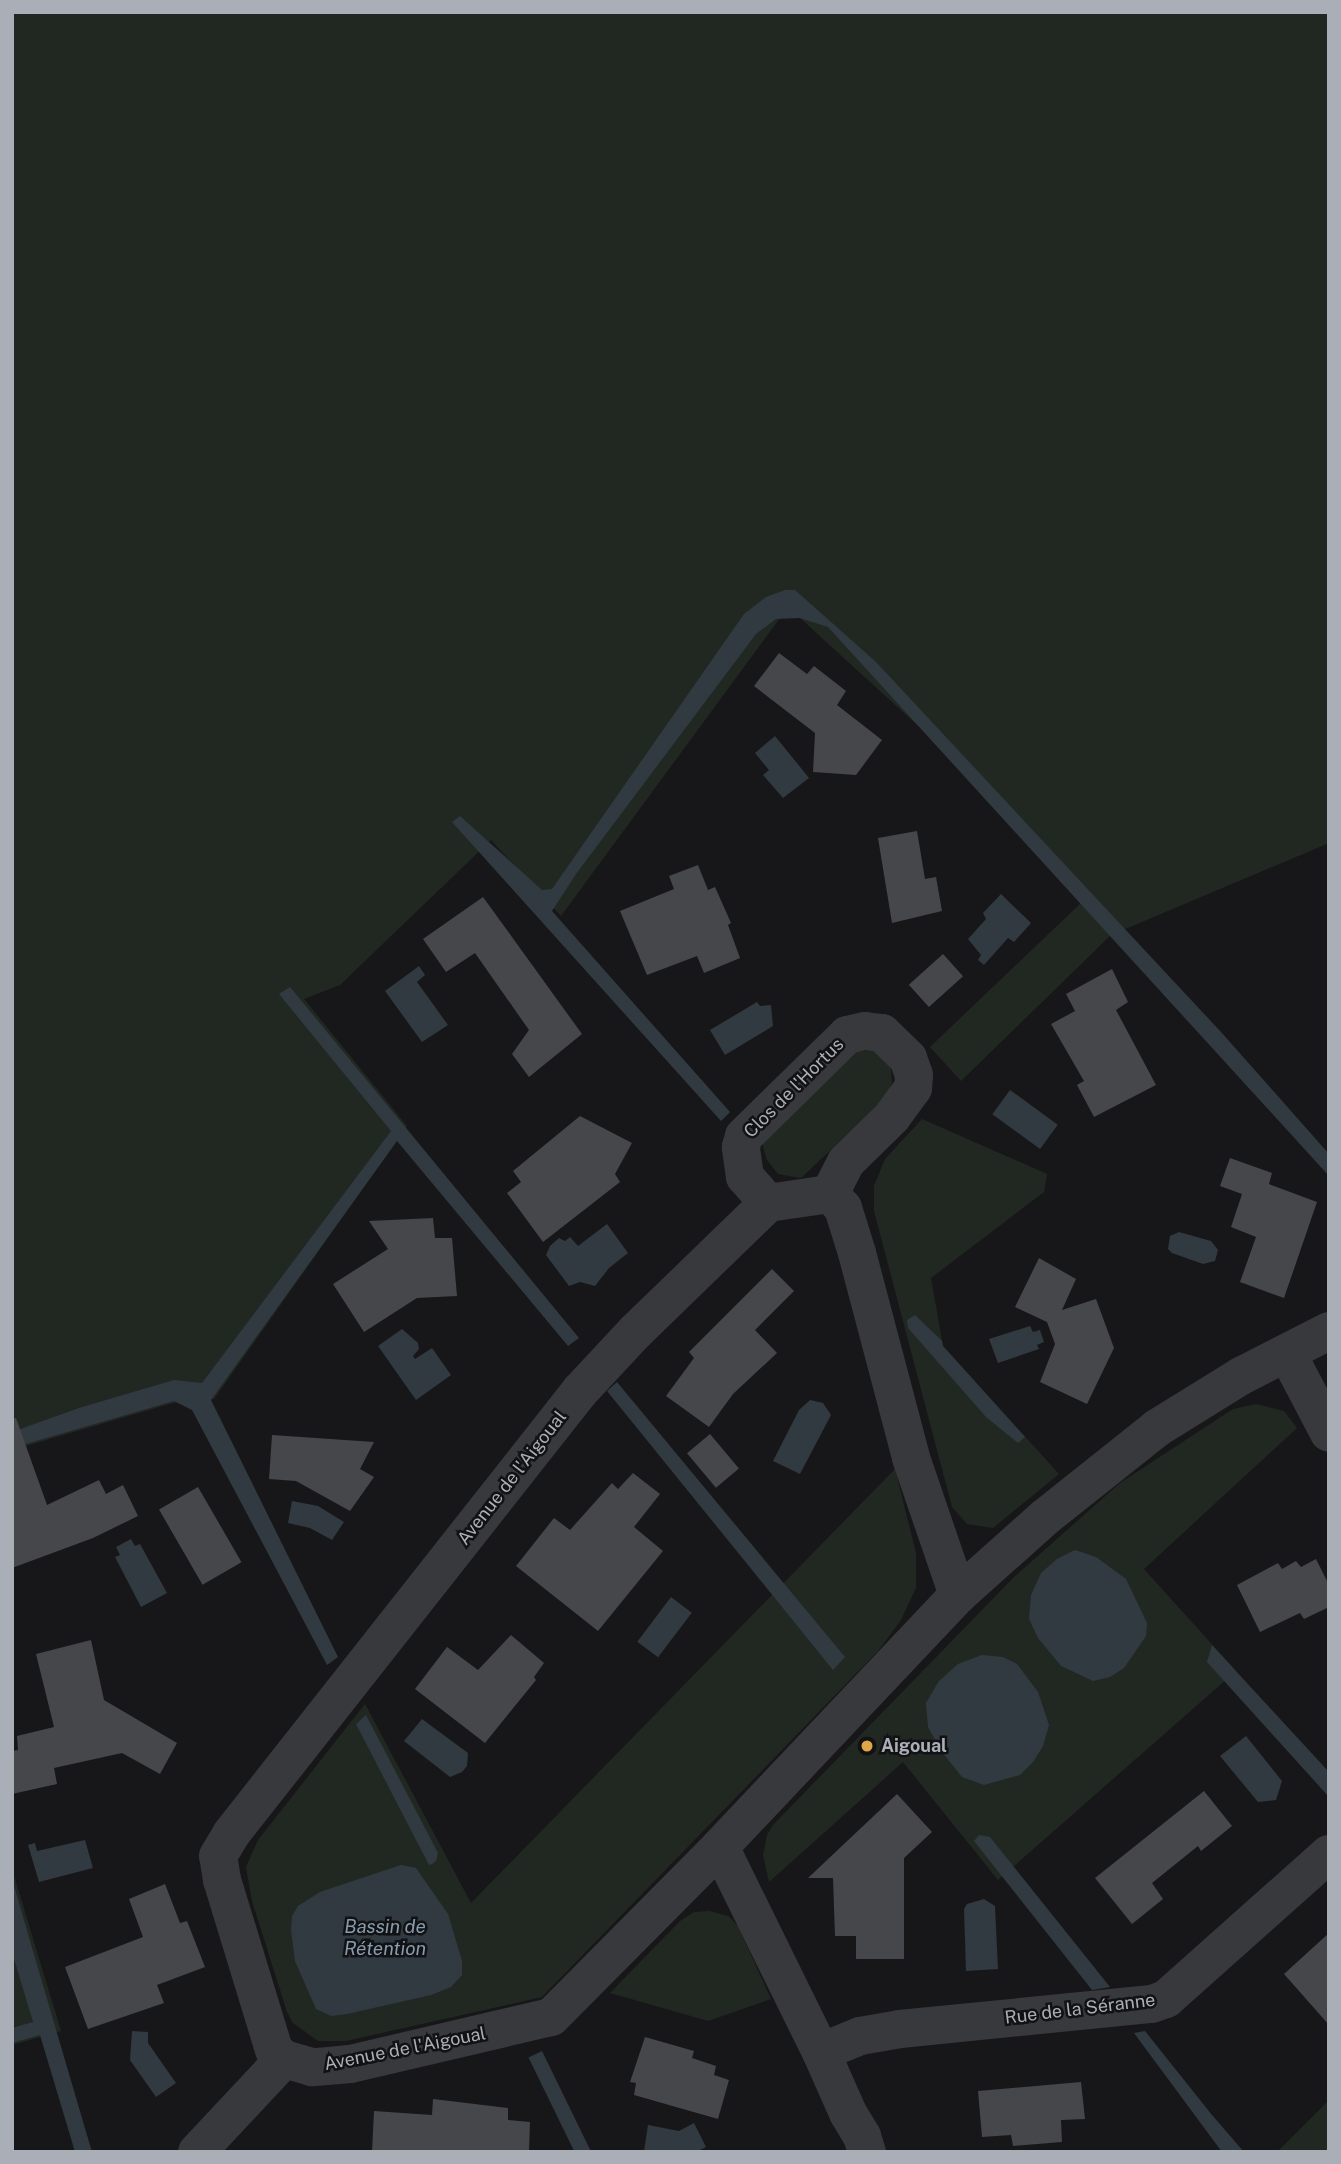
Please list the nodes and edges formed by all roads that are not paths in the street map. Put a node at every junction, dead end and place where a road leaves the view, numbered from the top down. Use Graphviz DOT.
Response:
graph roads {
  1 [pos="830,1194"];
  2 [pos="768,1203"];
  3 [pos="1329,1331"];
  4 [pos="1287,1353"];
  5 [pos="1329,1433"];
  6 [pos="958,1595"];
  7 [pos="720,1847"];
  8 [pos="1329,1854"];
  9 [pos="821,2052"];
  10 [pos="284,2059"];
  11 [pos="848,2113"];
  12 [pos="197,2152"];
  13 [pos="845,2152"];
  14 [pos="867,2152"];
  1 -- 2 [label="street"];
  1 -- 2 [label="street, Clos de l'Hortus"];
  1 -- 6 [label="street"];
  2 -- 10 [label="street, Avenue de l'Aigoual"];
  3 -- 4 [label="street"];
  4 -- 5 [label="street"];
  4 -- 6 [label="street"];
  6 -- 7 [label="street, Avenue de l'Aigoual"];
  7 -- 9 [label="street"];
  7 -- 10 [label="street, Avenue de l'Aigoual"];
  8 -- 9 [label="street, Rue de la Séranne"];
  9 -- 11 [label="street"];
  10 -- 12 [label="street"];
  11 -- 13 [label="street"];
  11 -- 14 [label="street"];
}
